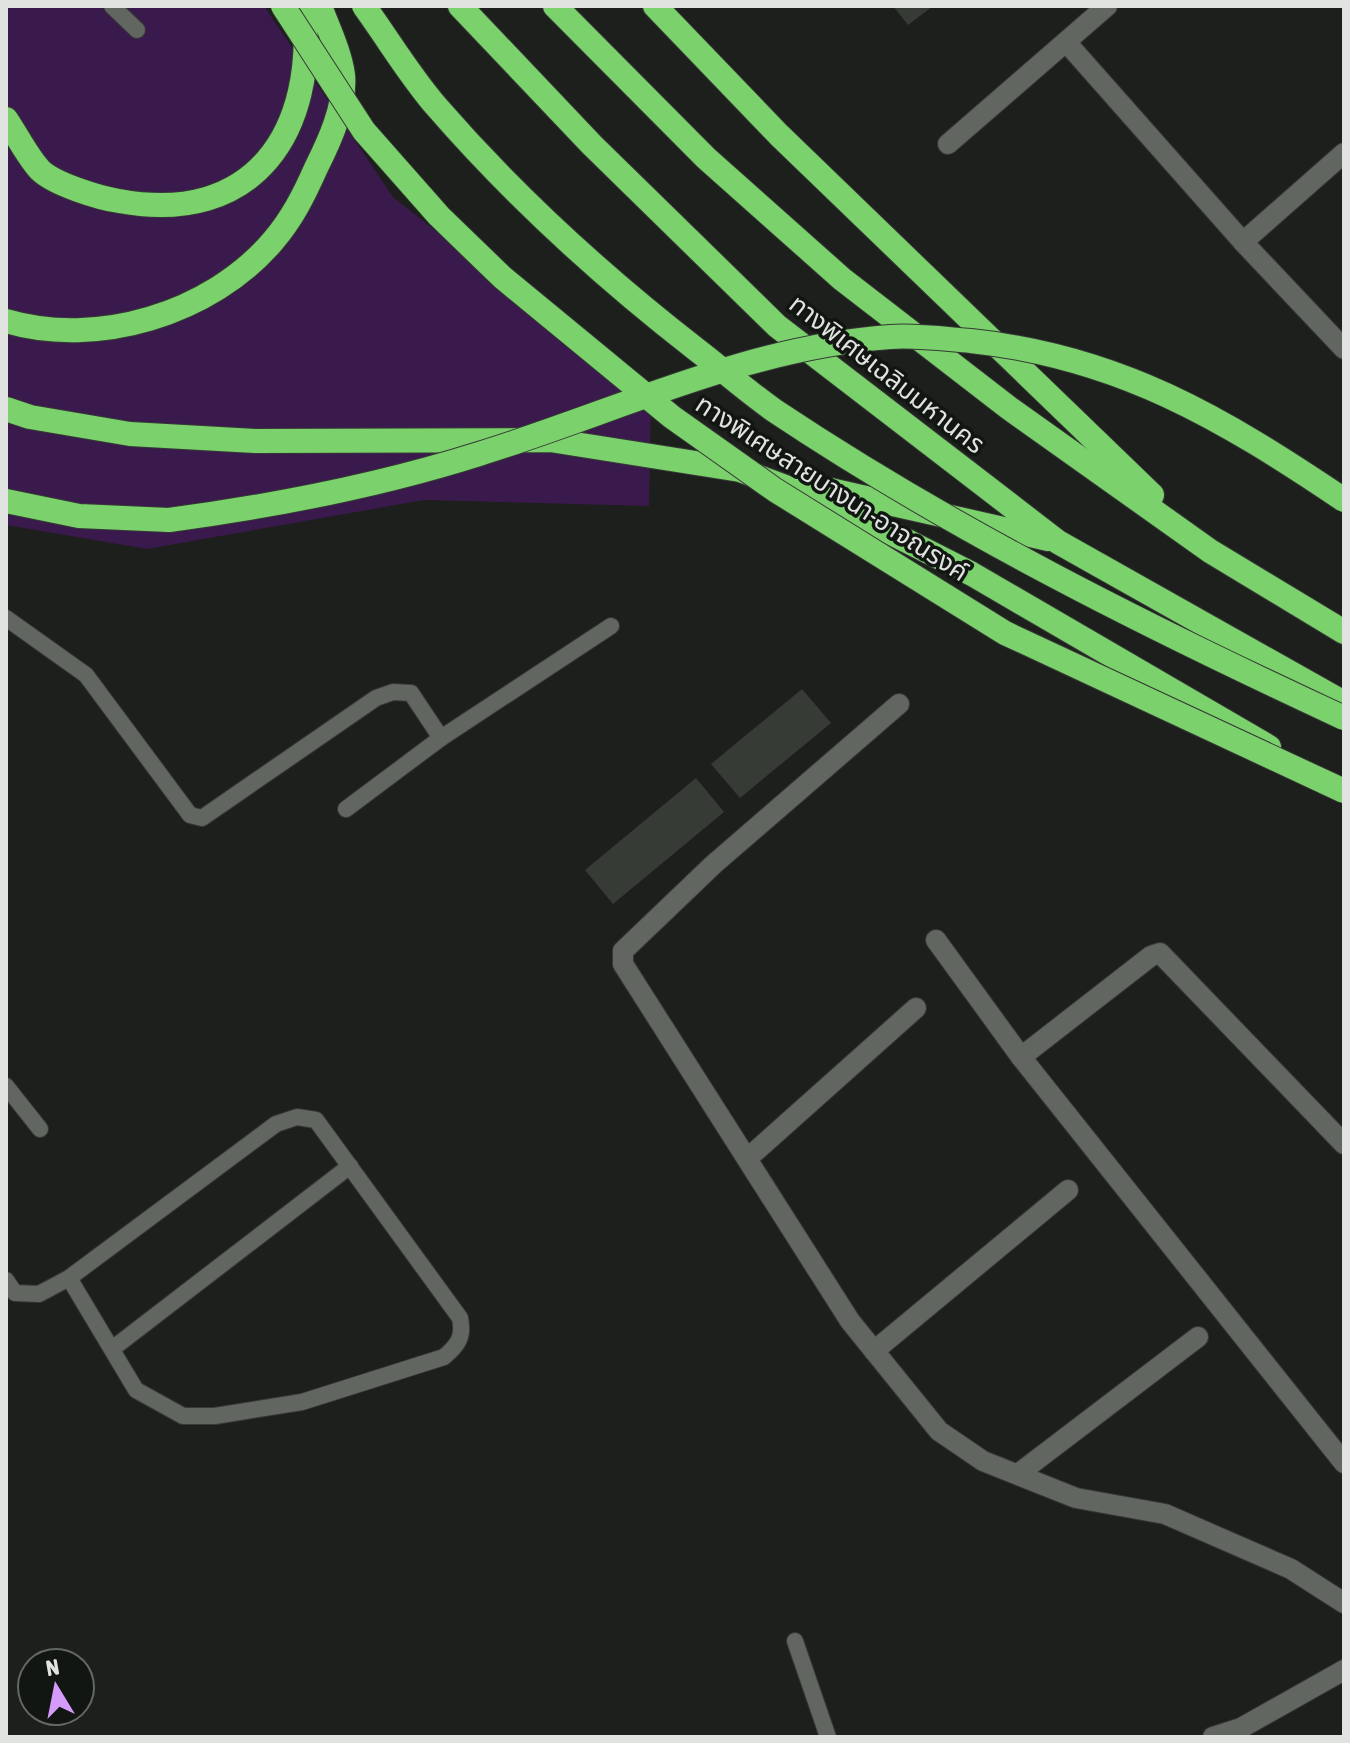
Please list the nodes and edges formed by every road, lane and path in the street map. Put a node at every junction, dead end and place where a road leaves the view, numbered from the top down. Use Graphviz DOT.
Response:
graph roads {
  1 [pos="112,6"];
  2 [pos="283,6"];
  3 [pos="304,6"];
  4 [pos="320,6"];
  5 [pos="364,6"];
  6 [pos="460,6"];
  7 [pos="555,6"];
  8 [pos="655,6"];
  9 [pos="1107,6"];
  10 [pos="137,30"];
  11 [pos="1067,43"];
  12 [pos="6,119"];
  13 [pos="948,144"];
  14 [pos="1344,153"];
  15 [pos="1243,242"];
  16 [pos="6,321"];
  17 [pos="1344,349"];
  18 [pos="6,409"];
  19 [pos="740,470"];
  20 [pos="1344,500"];
  21 [pos="6,501"];
  22 [pos="1058,542"];
  23 [pos="1210,551"];
  24 [pos="6,618"];
  25 [pos="611,626"];
  26 [pos="1344,632"];
  27 [pos="1344,703"];
  28 [pos="899,704"];
  29 [pos="1344,718"];
  30 [pos="441,738"];
  31 [pos="1344,792"];
  32 [pos="346,809"];
  33 [pos="936,940"];
  34 [pos="916,1008"];
  35 [pos="1021,1057"];
  36 [pos="6,1086"];
  37 [pos="40,1129"];
  38 [pos="1344,1144"];
  39 [pos="748,1158"];
  40 [pos="350,1166"];
  41 [pos="1068,1190"];
  42 [pos="69,1278"];
  43 [pos="6,1280"];
  44 [pos="1198,1337"];
  45 [pos="112,1349"];
  46 [pos="874,1351"];
  47 [pos="1344,1463"];
  48 [pos="1018,1474"];
  49 [pos="1344,1603"];
  50 [pos="795,1641"];
  51 [pos="1343,1672"];
  52 [pos="1242,1733"];
  53 [pos="828,1737"];
  54 [pos="1213,1737"];
  1 -- 10 [label="lane"];
  2 -- 31 [label="highway, ทางพิเศษสายบางนา-อาจณรงค์, bridge"];
  3 -- 12 [label="highway"];
  4 -- 16 [label="highway"];
  5 -- 29 [label="highway, ทางพิเศษสายบางนา-อาจณรงค์, bridge"];
  6 -- 22 [label="highway, ทางพิเศษเฉลิมมหานคร"];
  7 -- 23 [label="highway, ทางพิเศษเฉลิมมหานคร"];
  8 -- 23 [label="highway"];
  9 -- 11 [label="street"];
  11 -- 13 [label="street"];
  11 -- 15 [label="street"];
  14 -- 15 [label="street"];
  15 -- 17 [label="street"];
  18 -- 19 [label="highway"];
  19 -- 22 [label="highway"];
  19 -- 31 [label="highway"];
  20 -- 21 [label="highway, bridge"];
  22 -- 27 [label="highway, ทางพิเศษเฉลิมมหานคร"];
  23 -- 26 [label="highway, ทางพิเศษเฉลิมมหานคร"];
  24 -- 30 [label="lane"];
  25 -- 30 [label="lane"];
  28 -- 39 [label="street"];
  30 -- 32 [label="lane"];
  33 -- 35 [label="street"];
  34 -- 39 [label="street"];
  35 -- 38 [label="street"];
  35 -- 47 [label="street"];
  36 -- 37 [label="lane"];
  39 -- 46 [label="street"];
  40 -- 42 [label="lane"];
  40 -- 45 [label="lane"];
  40 -- 45 [label="lane"];
  41 -- 46 [label="street"];
  42 -- 43 [label="lane"];
  42 -- 45 [label="lane"];
  44 -- 48 [label="street"];
  46 -- 48 [label="street"];
  48 -- 49 [label="street"];
  50 -- 53 [label="lane"];
  51 -- 52 [label="street"];
  52 -- 54 [label="street"];
}
